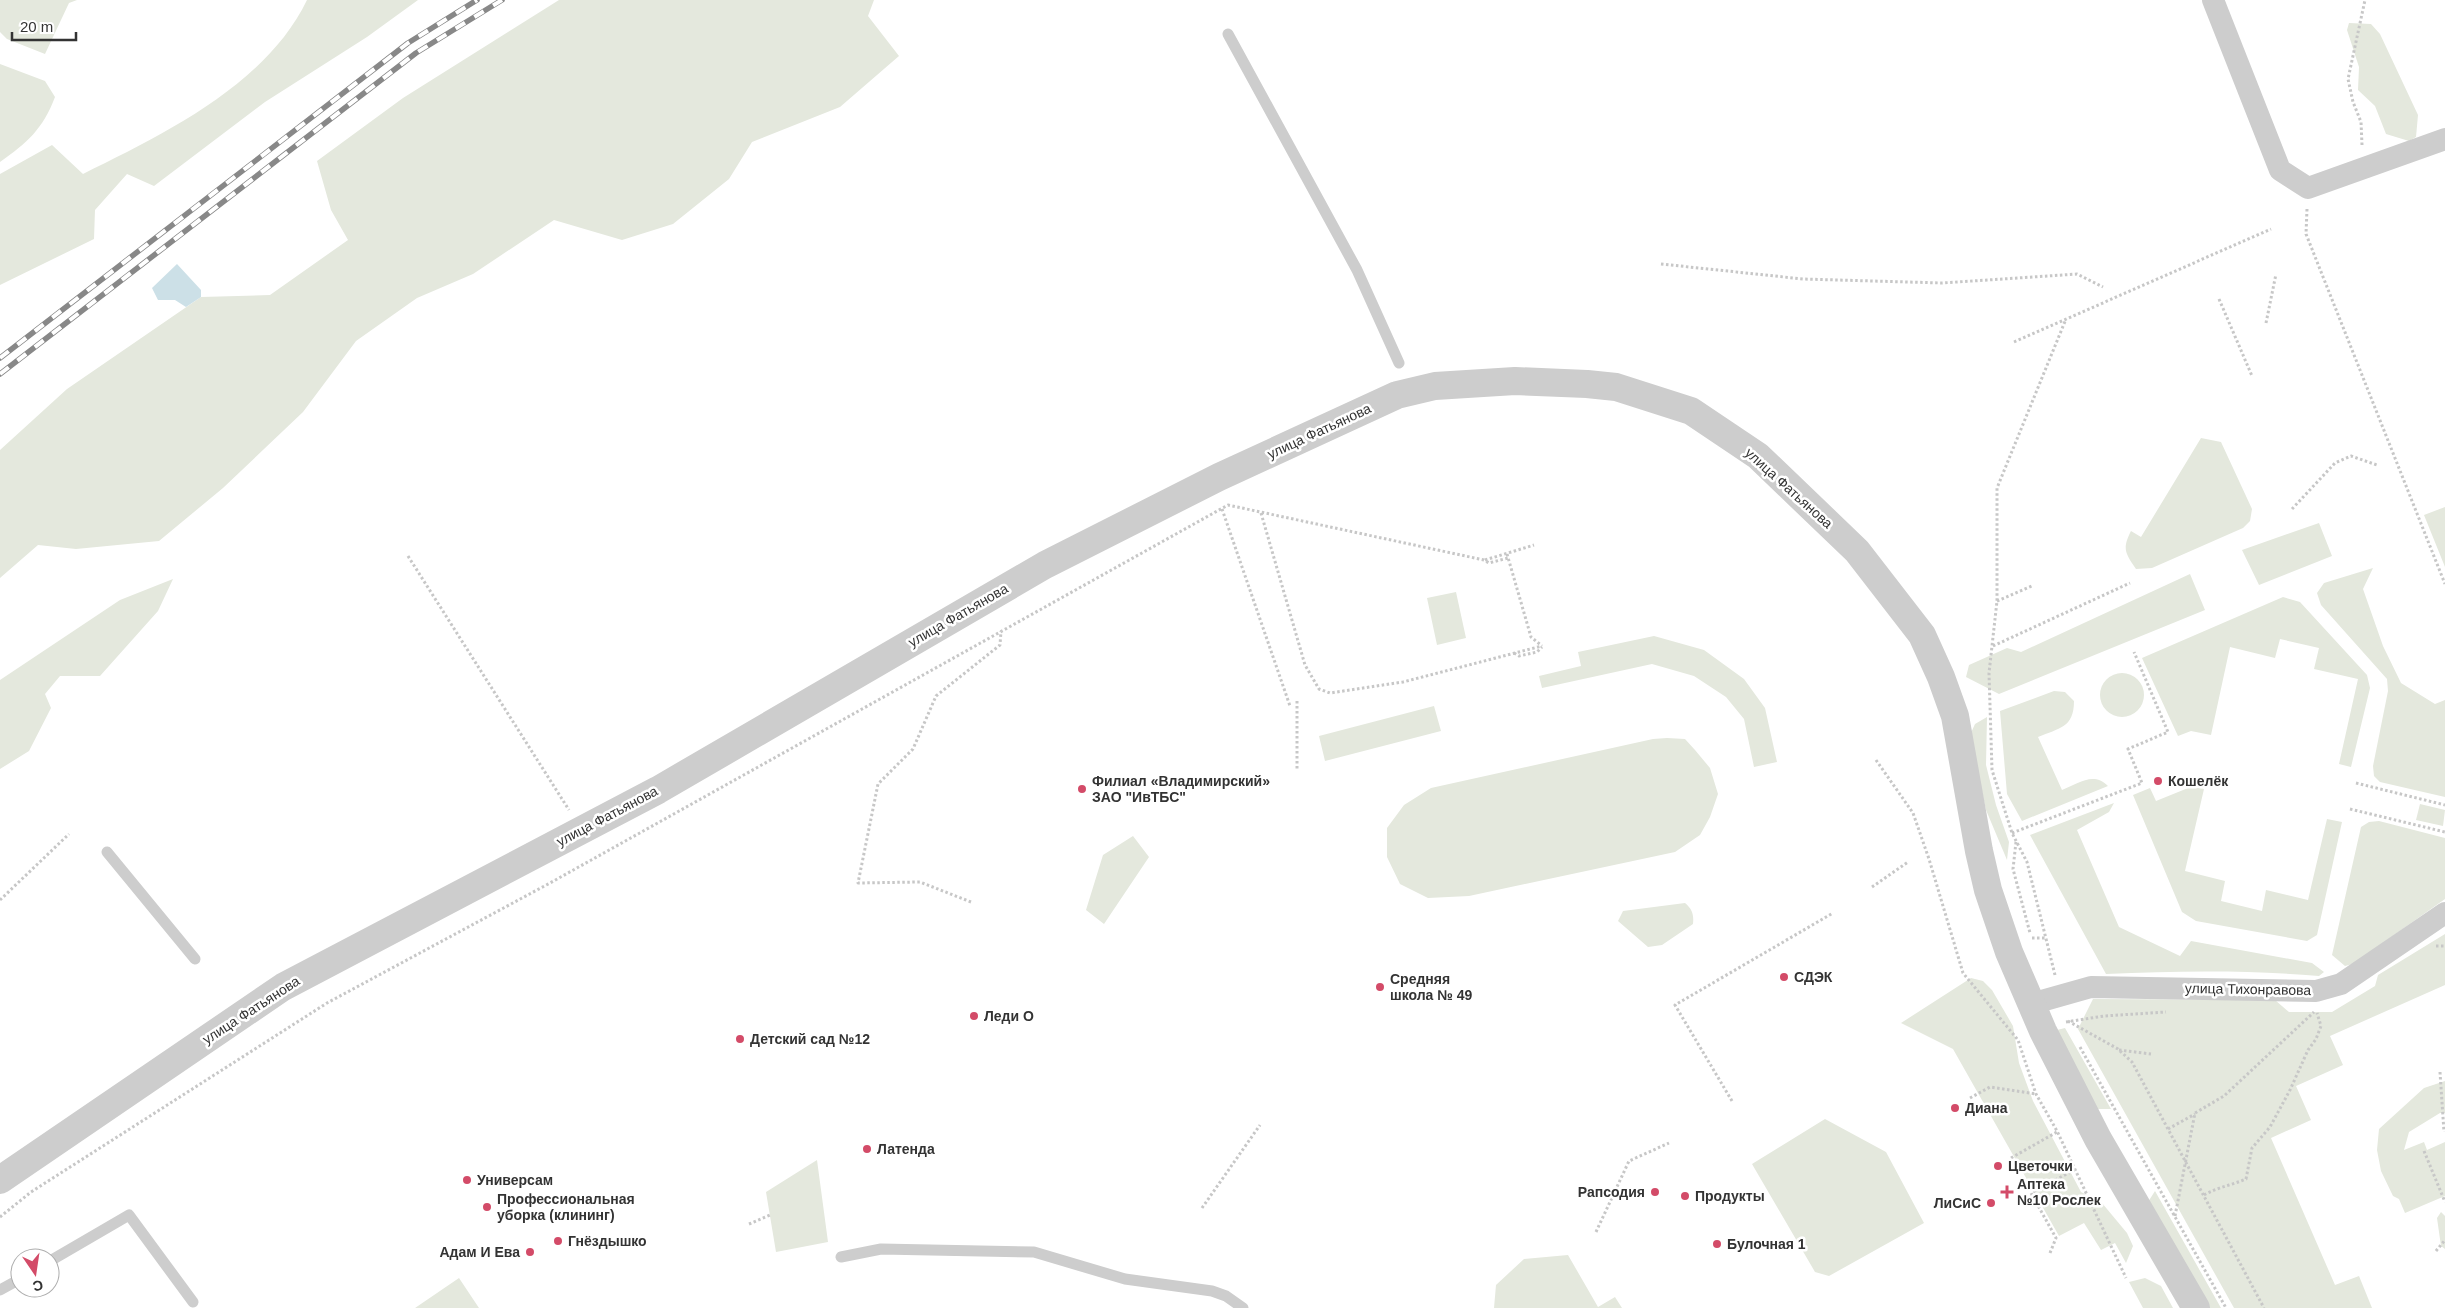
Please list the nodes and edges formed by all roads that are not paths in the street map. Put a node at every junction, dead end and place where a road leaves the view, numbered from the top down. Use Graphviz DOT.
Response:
graph roads {
  1 [pos="2213,0"];
  2 [pos="1228,34"];
  3 [pos="2445,139"];
  4 [pos="1399,363"];
  5 [pos="107,852"];
  6 [pos="2445,913"];
  7 [pos="195,959"];
  8 [pos="2031,1004"];
  9 [pos="0,1180"];
  10 [pos="60,1255"];
  11 [pos="841,1257"];
  12 [pos="193,1302"];
  13 [pos="1243,1308"];
  14 [pos="2196,1308"];
  1 -- 3 [label="street"];
  2 -- 4 [label="lane"];
  5 -- 7 [label="lane"];
  6 -- 8 [label="street, улица Тихонравова"];
  8 -- 9 [label="street, улица Фатьянова"];
  8 -- 14 [label="street, улица Фатьянова"];
  10 -- 12 [label="lane"];
  11 -- 13 [label="lane"];
}
